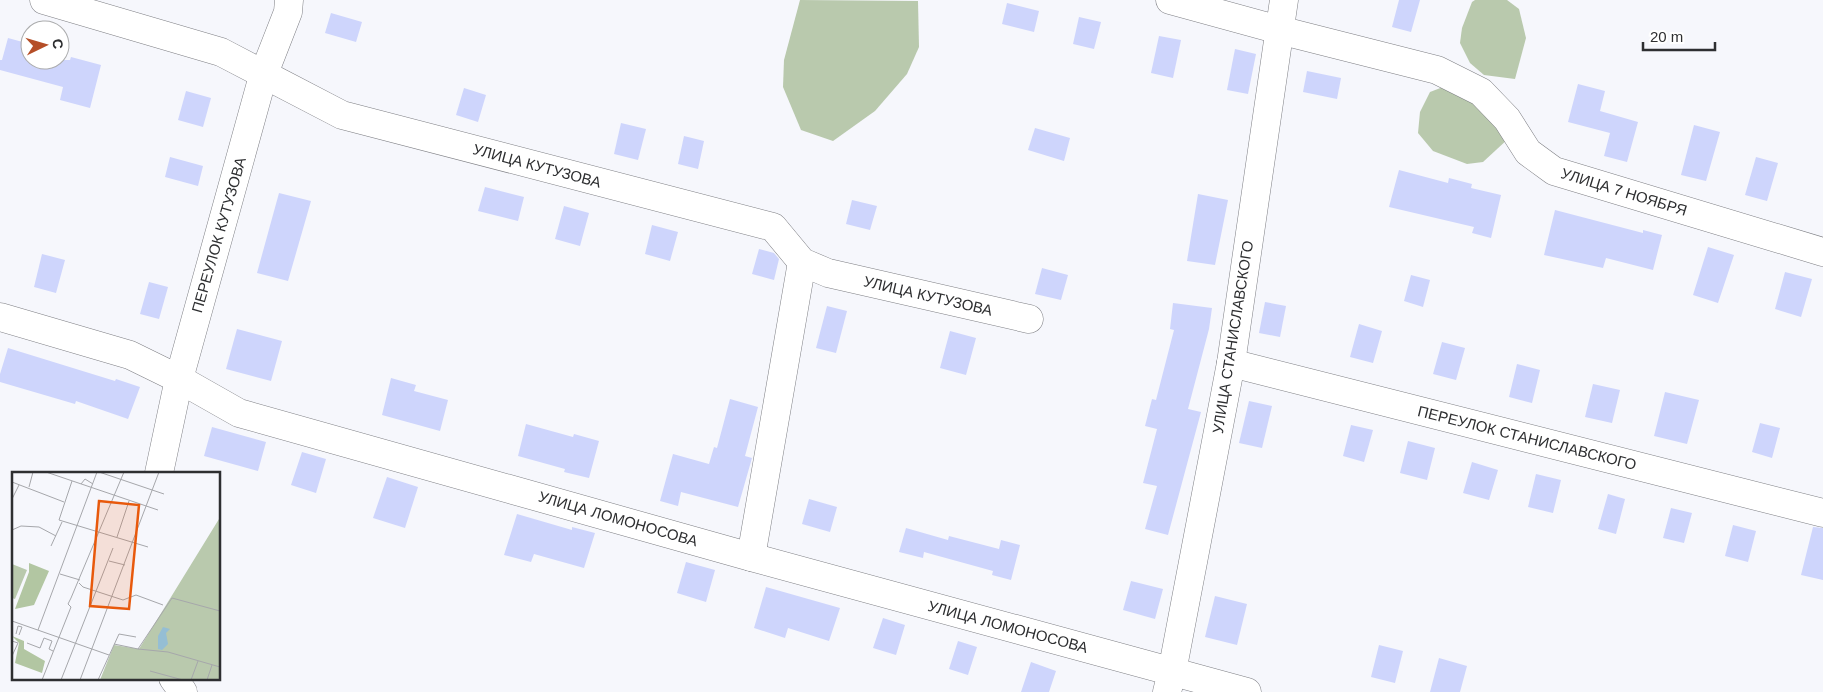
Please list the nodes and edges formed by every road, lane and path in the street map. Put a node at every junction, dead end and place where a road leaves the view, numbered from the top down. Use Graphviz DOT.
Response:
graph roads {
  1 [pos="44,0"];
  2 [pos="289,0"];
  3 [pos="1170,0"];
  4 [pos="1284,0"];
  5 [pos="1279,30"];
  6 [pos="263,76"];
  7 [pos="1823,252"];
  8 [pos="802,262"];
  9 [pos="0,317"];
  10 [pos="1029,319"];
  11 [pos="1231,363"];
  12 [pos="179,379"];
  13 [pos="159,472"];
  14 [pos="1823,513"];
  15 [pos="751,557"];
  16 [pos="174,680"];
  17 [pos="1169,682"];
  18 [pos="183,692"];
  19 [pos="1248,692"];
  1 -- 6 [label="street, УЛИЦА КУТУЗОВА"];
  2 -- 6 [label="street, ПЕРЕУЛОК КУТУЗОВА"];
  3 -- 5 [label="street, УЛИЦА 7 НОЯБРЯ"];
  4 -- 5 [label="street, УЛИЦА СТАНИСЛАВСКОГО"];
  5 -- 7 [label="street, УЛИЦА 7 НОЯБРЯ"];
  5 -- 11 [label="street, УЛИЦА СТАНИСЛАВСКОГО"];
  6 -- 8 [label="street, УЛИЦА КУТУЗОВА"];
  6 -- 12 [label="street, ПЕРЕУЛОК КУТУЗОВА"];
  8 -- 10 [label="street, УЛИЦА КУТУЗОВА"];
  8 -- 15 [label="street"];
  9 -- 12 [label="street, УЛИЦА ЛОМОНОСОВА"];
  11 -- 14 [label="street, ПЕРЕУЛОК СТАНИСЛАВСКОГО"];
  11 -- 17 [label="street, УЛИЦА СТАНИСЛАВСКОГО"];
  12 -- 13 [label="street, ПЕРЕУЛОК КУТУЗОВА"];
  12 -- 15 [label="street, УЛИЦА ЛОМОНОСОВА"];
  15 -- 17 [label="street, УЛИЦА ЛОМОНОСОВА"];
  16 -- 18 [label="street"];
  17 -- 19 [label="street, УЛИЦА ЛОМОНОСОВА"];
}
